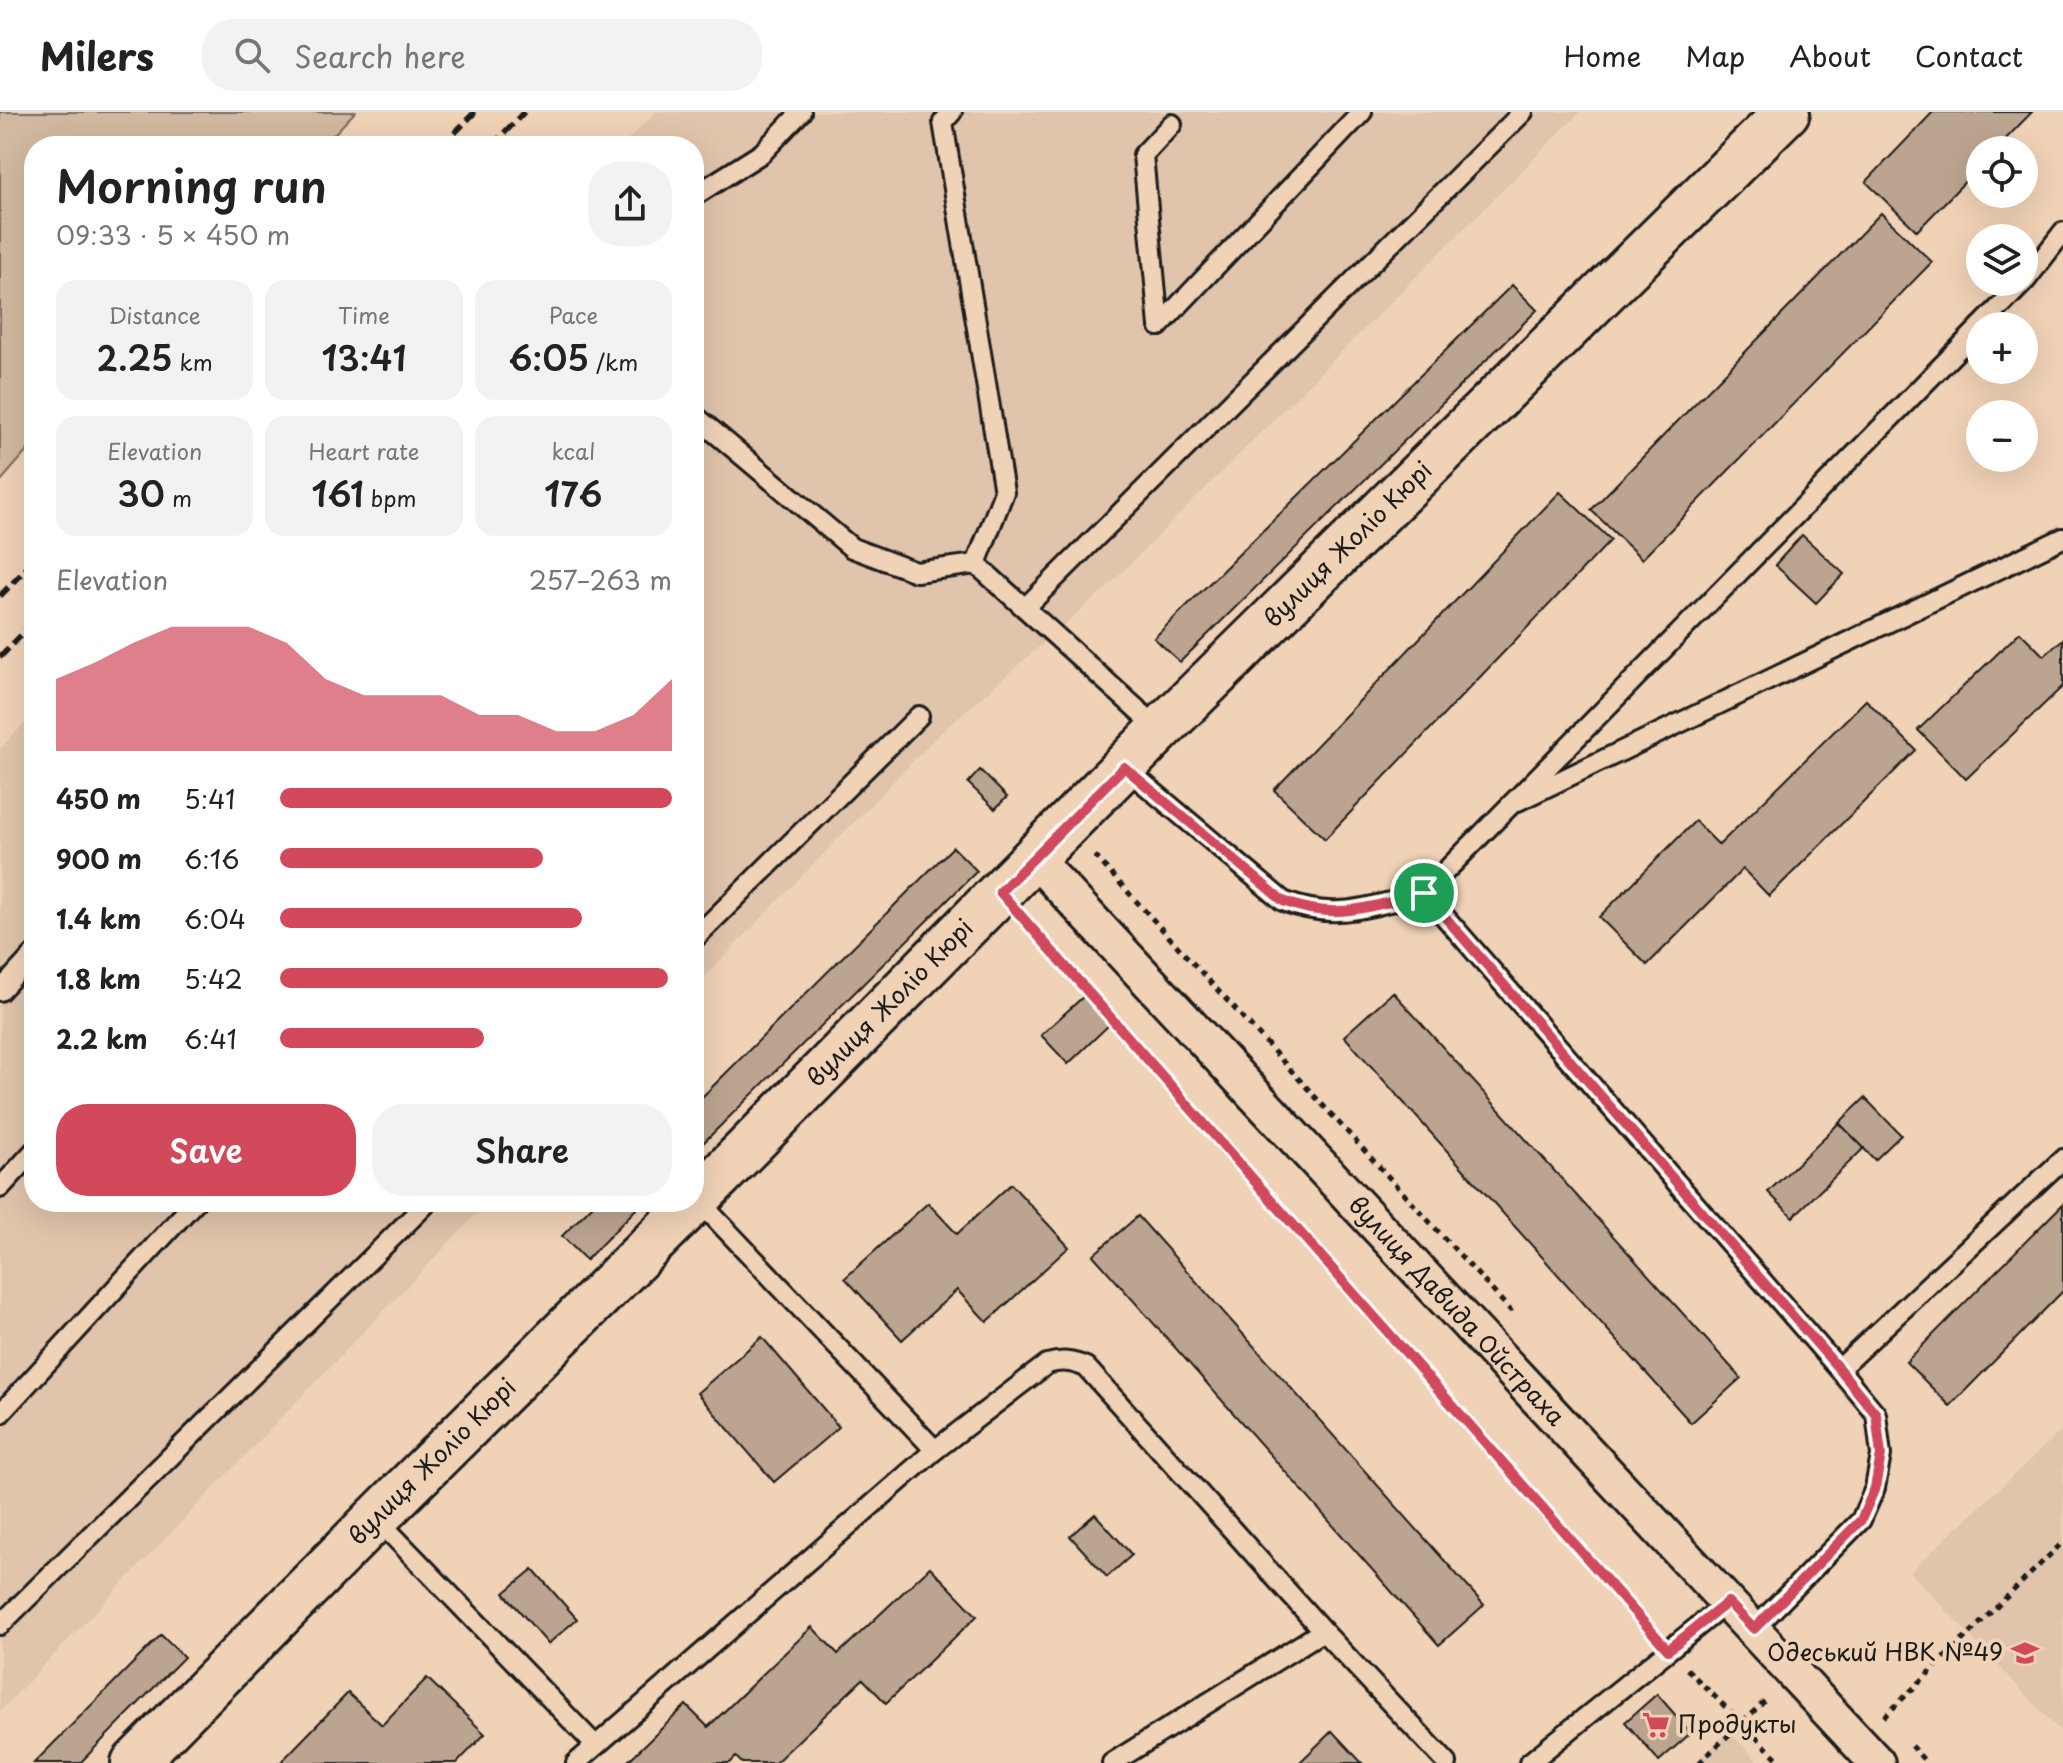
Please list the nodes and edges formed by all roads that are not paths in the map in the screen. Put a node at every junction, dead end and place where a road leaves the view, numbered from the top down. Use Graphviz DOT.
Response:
graph roads {
  1 [pos="801,112"];
  2 [pos="952,112"];
  3 [pos="1362,112"];
  4 [pos="1523,112"];
  5 [pos="1787,112"];
  6 [pos="1172,124"];
  7 [pos="704,190"];
  8 [pos="2063,232"];
  9 [pos="1994,312"];
  10 [pos="1966,340"];
  11 [pos="704,423"];
  12 [pos="2063,538"];
  13 [pos="976,564"];
  14 [pos="1025,608"];
  15 [pos="919,716"];
  16 [pos="1160,730"];
  17 [pos="1124,767"];
  18 [pos="1507,807"];
  19 [pos="1035,859"];
  20 [pos="1424,893"];
  21 [pos="704,929"];
  22 [pos="24,965"];
  23 [pos="0,991"];
  24 [pos="2063,1159"];
  25 [pos="24,1162"];
  26 [pos="0,1188"];
  27 [pos="704,1192"];
  28 [pos="704,1206"];
  29 [pos="186,1212"];
  30 [pos="418,1212"];
  31 [pos="684,1212"];
  32 [pos="1839,1369"];
  33 [pos="0,1414"];
  34 [pos="935,1450"];
  35 [pos="376,1518"];
  36 [pos="1728,1602"];
  37 [pos="0,1625"];
  38 [pos="1754,1629"];
  39 [pos="1323,1631"];
  40 [pos="595,1745"];
  41 [pos="134,1763"];
  42 [pos="576,1763"];
  43 [pos="1112,1763"];
  44 [pos="1447,1763"];
  45 [pos="1529,1763"];
  46 [pos="1877,1763"];
  1 -- 7 [label="lane"];
  2 -- 13 [label="lane"];
  3 -- 6 [label="lane"];
  4 -- 14 [label="lane"];
  5 -- 16 [label="street, вулиця Жоліо Кюрі"];
  8 -- 9 [label="lane"];
  10 -- 18 [label="lane"];
  11 -- 13 [label="lane"];
  12 -- 18 [label="lane"];
  13 -- 14 [label="lane"];
  14 -- 16 [label="lane"];
  15 -- 21 [label="lane"];
  16 -- 17 [label="street, вулиця Жоліо Кюрі"];
  17 -- 19 [label="street, вулиця Жоліо Кюрі"];
  17 -- 20 [label="lane"];
  18 -- 20 [label="lane"];
  19 -- 27 [label="street, вулиця Жоліо Кюрі"];
  19 -- 36 [label="street, вулиця Давида Ойстраха"];
  20 -- 32 [label="lane"];
  22 -- 23 [label="lane"];
  24 -- 32 [label="lane"];
  25 -- 26 [label="lane"];
  28 -- 34 [label="lane"];
  29 -- 33 [label="lane"];
  30 -- 37 [label="lane"];
  31 -- 35 [label="street, вулиця Жоліо Кюрі"];
  32 -- 38 [label="lane"];
  34 -- 39 [label="lane"];
  34 -- 40 [label="lane"];
  35 -- 40 [label="lane"];
  35 -- 41 [label="street, вулиця Жоліо Кюрі"];
  36 -- 38 [label="street, вулиця Давида Ойстраха"];
  36 -- 45 [label="lane"];
  38 -- 46 [label="street, вулиця Давида Ойстраха"];
  39 -- 43 [label="lane"];
  39 -- 44 [label="lane"];
  40 -- 42 [label="lane"];
}
